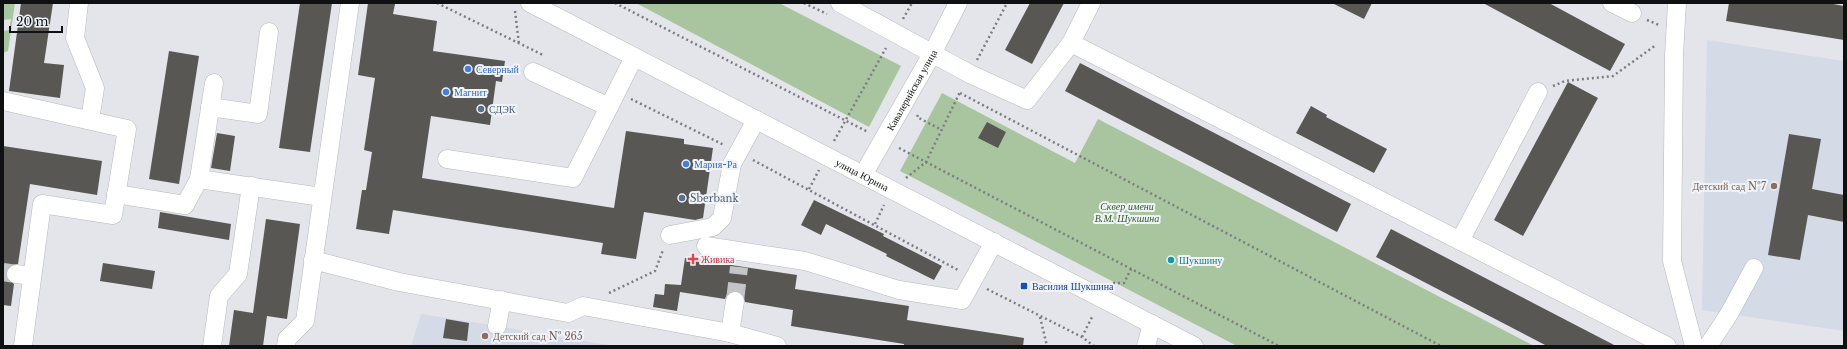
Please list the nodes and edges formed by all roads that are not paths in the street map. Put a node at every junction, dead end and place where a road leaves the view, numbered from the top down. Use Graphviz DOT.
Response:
graph roads {
  1 [pos="79,3"];
  2 [pos="350,3"];
  3 [pos="840,3"];
  4 [pos="958,3"];
  5 [pos="1091,3"];
  6 [pos="1612,3"];
  7 [pos="1677,3"];
  8 [pos="523,5"];
  9 [pos="1632,13"];
  10 [pos="269,32"];
  11 [pos="1071,43"];
  12 [pos="932,54"];
  13 [pos="634,57"];
  14 [pos="533,72"];
  15 [pos="214,83"];
  16 [pos="1538,92"];
  17 [pos="613,100"];
  18 [pos="3,101"];
  19 [pos="210,107"];
  20 [pos="90,120"];
  21 [pos="756,120"];
  22 [pos="447,159"];
  23 [pos="863,175"];
  24 [pos="199,178"];
  25 [pos="251,186"];
  26 [pos="116,194"];
  27 [pos="322,197"];
  28 [pos="670,235"];
  29 [pos="1460,241"];
  30 [pos="994,242"];
  31 [pos="706,246"];
  32 [pos="313,260"];
  33 [pos="1754,268"];
  34 [pos="502,300"];
  35 [pos="735,301"];
  36 [pos="1152,324"];
  37 [pos="498,326"];
  38 [pos="730,333"];
  39 [pos="23,346"];
  40 [pos="212,346"];
  41 [pos="286,346"];
  42 [pos="773,346"];
  43 [pos="1146,346"];
  44 [pos="1194,346"];
  45 [pos="1667,346"];
  46 [pos="1694,346"];
  47 [pos="1708,346"];
  1 -- 20 [label="street"];
  2 -- 27 [label="street"];
  3 -- 12 [label="street"];
  4 -- 12 [label="street, Кавалерийская улица"];
  5 -- 11 [label="street"];
  6 -- 9 [label="street"];
  7 -- 46 [label="street"];
  8 -- 13 [label="street, улица Юрина"];
  10 -- 19 [label="street"];
  11 -- 12 [label="street"];
  11 -- 29 [label="street"];
  12 -- 23 [label="street, Кавалерийская улица"];
  13 -- 17 [label="street"];
  13 -- 21 [label="street, улица Юрина"];
  14 -- 17 [label="street"];
  15 -- 19 [label="street"];
  16 -- 29 [label="street"];
  17 -- 22 [label="street"];
  18 -- 20 [label="street"];
  19 -- 24 [label="street"];
  20 -- 26 [label="street"];
  21 -- 23 [label="street, улица Юрина"];
  21 -- 28 [label="street"];
  23 -- 30 [label="street, улица Юрина"];
  24 -- 25 [label="street"];
  24 -- 26 [label="street"];
  25 -- 27 [label="street"];
  25 -- 40 [label="street"];
  26 -- 39 [label="street"];
  27 -- 32 [label="street"];
  29 -- 45 [label="street"];
  30 -- 31 [label="street"];
  30 -- 36 [label="street, улица Юрина"];
  32 -- 34 [label="street"];
  32 -- 41 [label="street"];
  33 -- 47 [label="street"];
  34 -- 37 [label="street"];
  34 -- 38 [label="street"];
  35 -- 38 [label="street"];
  36 -- 43 [label="street"];
  36 -- 44 [label="street, улица Юрина"];
  38 -- 42 [label="street"];
}
